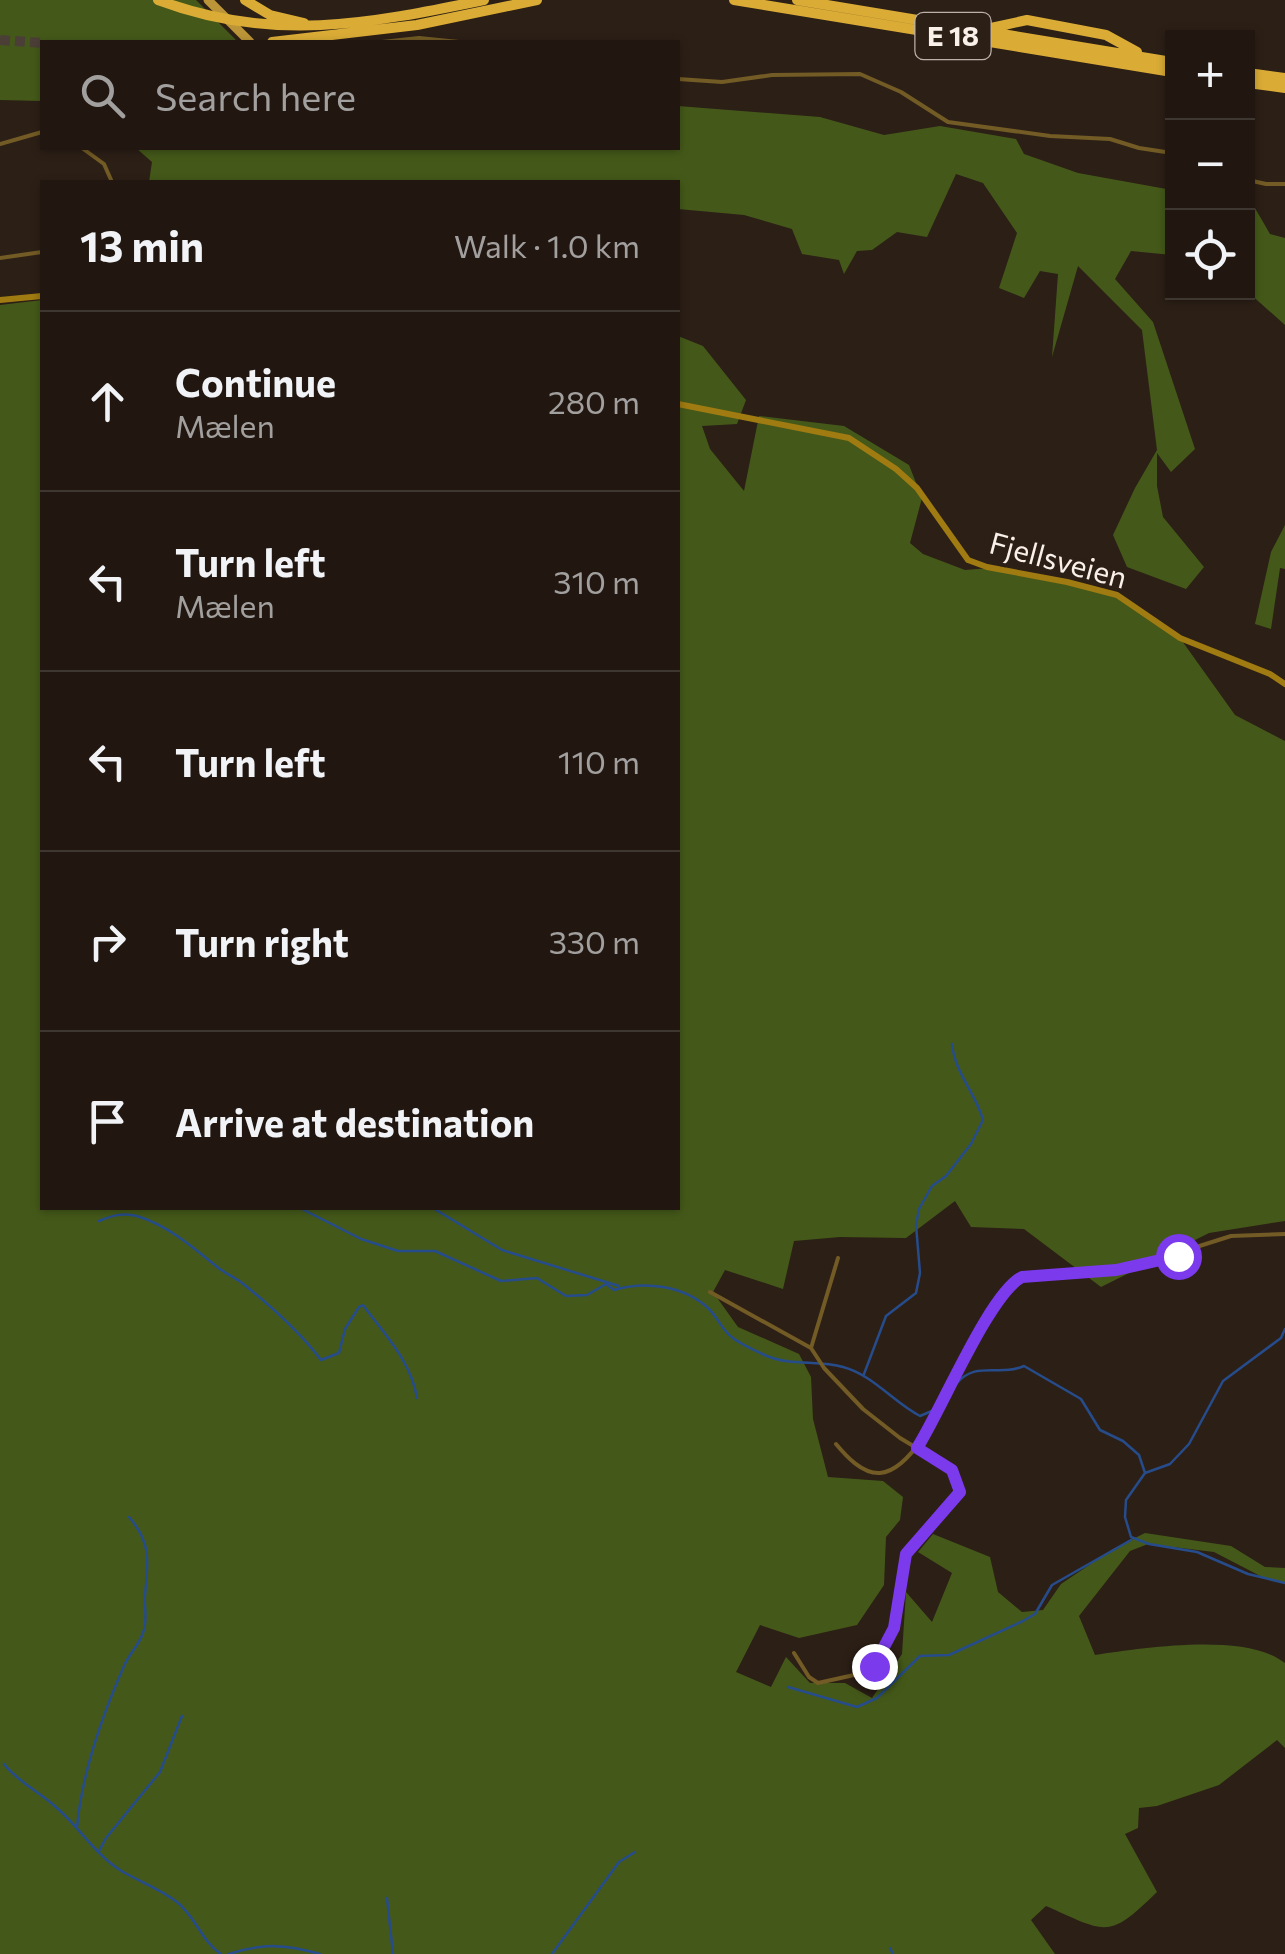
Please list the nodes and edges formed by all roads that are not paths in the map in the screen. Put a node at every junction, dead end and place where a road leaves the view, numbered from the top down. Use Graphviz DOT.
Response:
graph roads {
  1 [pos="158,0"];
  2 [pos="245,0"];
  3 [pos="484,0"];
  4 [pos="538,0"];
  5 [pos="734,0"];
  6 [pos="797,0"];
  7 [pos="210,1"];
  8 [pos="360,24"];
  9 [pos="417,25"];
  10 [pos="950,25"];
  11 [pos="248,40"];
  12 [pos="301,40"];
  13 [pos="354,40"];
  14 [pos="400,40"];
  15 [pos="439,40"];
  16 [pos="1165,60"];
  17 [pos="1165,61"];
  18 [pos="1165,71"];
  19 [pos="1255,74"];
  20 [pos="1285,78"];
  21 [pos="680,79"];
  22 [pos="1255,84"];
  23 [pos="1285,88"];
  24 [pos="40,133"];
  25 [pos="0,144"];
  26 [pos="85,150"];
  27 [pos="1165,152"];
  28 [pos="111,180"];
  29 [pos="1255,182"];
  30 [pos="1285,184"];
  31 [pos="40,252"];
  32 [pos="0,258"];
  33 [pos="40,296"];
  34 [pos="0,300"];
  35 [pos="680,404"];
  36 [pos="1285,684"];
  37 [pos="1285,1234"];
  38 [pos="838,1258"];
  39 [pos="710,1292"];
  40 [pos="811,1348"];
  41 [pos="836,1444"];
  42 [pos="917,1448"];
  43 [pos="794,1653"];
  1 -- 8 [label="highway"];
  2 -- 8 [label="highway"];
  3 -- 8 [label="highway"];
  4 -- 9 [label="highway"];
  5 -- 18 [label="highway, E 18"];
  6 -- 10 [label="highway, E 18"];
  7 -- 11 [label="main road"];
  9 -- 12 [label="highway"];
  9 -- 13 [label="highway"];
  10 -- 16 [label="highway"];
  10 -- 17 [label="highway, E 18"];
  14 -- 15 [label="street"];
  19 -- 20 [label="highway"];
  21 -- 27 [label="street"];
  22 -- 23 [label="highway"];
  24 -- 25 [label="street"];
  26 -- 28 [label="street"];
  29 -- 30 [label="street"];
  31 -- 32 [label="street"];
  33 -- 34 [label="main road"];
  35 -- 36 [label="main road, Fjellsveien"];
  37 -- 42 [label="street"];
  38 -- 40 [label="street"];
  39 -- 40 [label="street"];
  40 -- 42 [label="street"];
  41 -- 42 [label="street"];
  42 -- 43 [label="street"];
}
